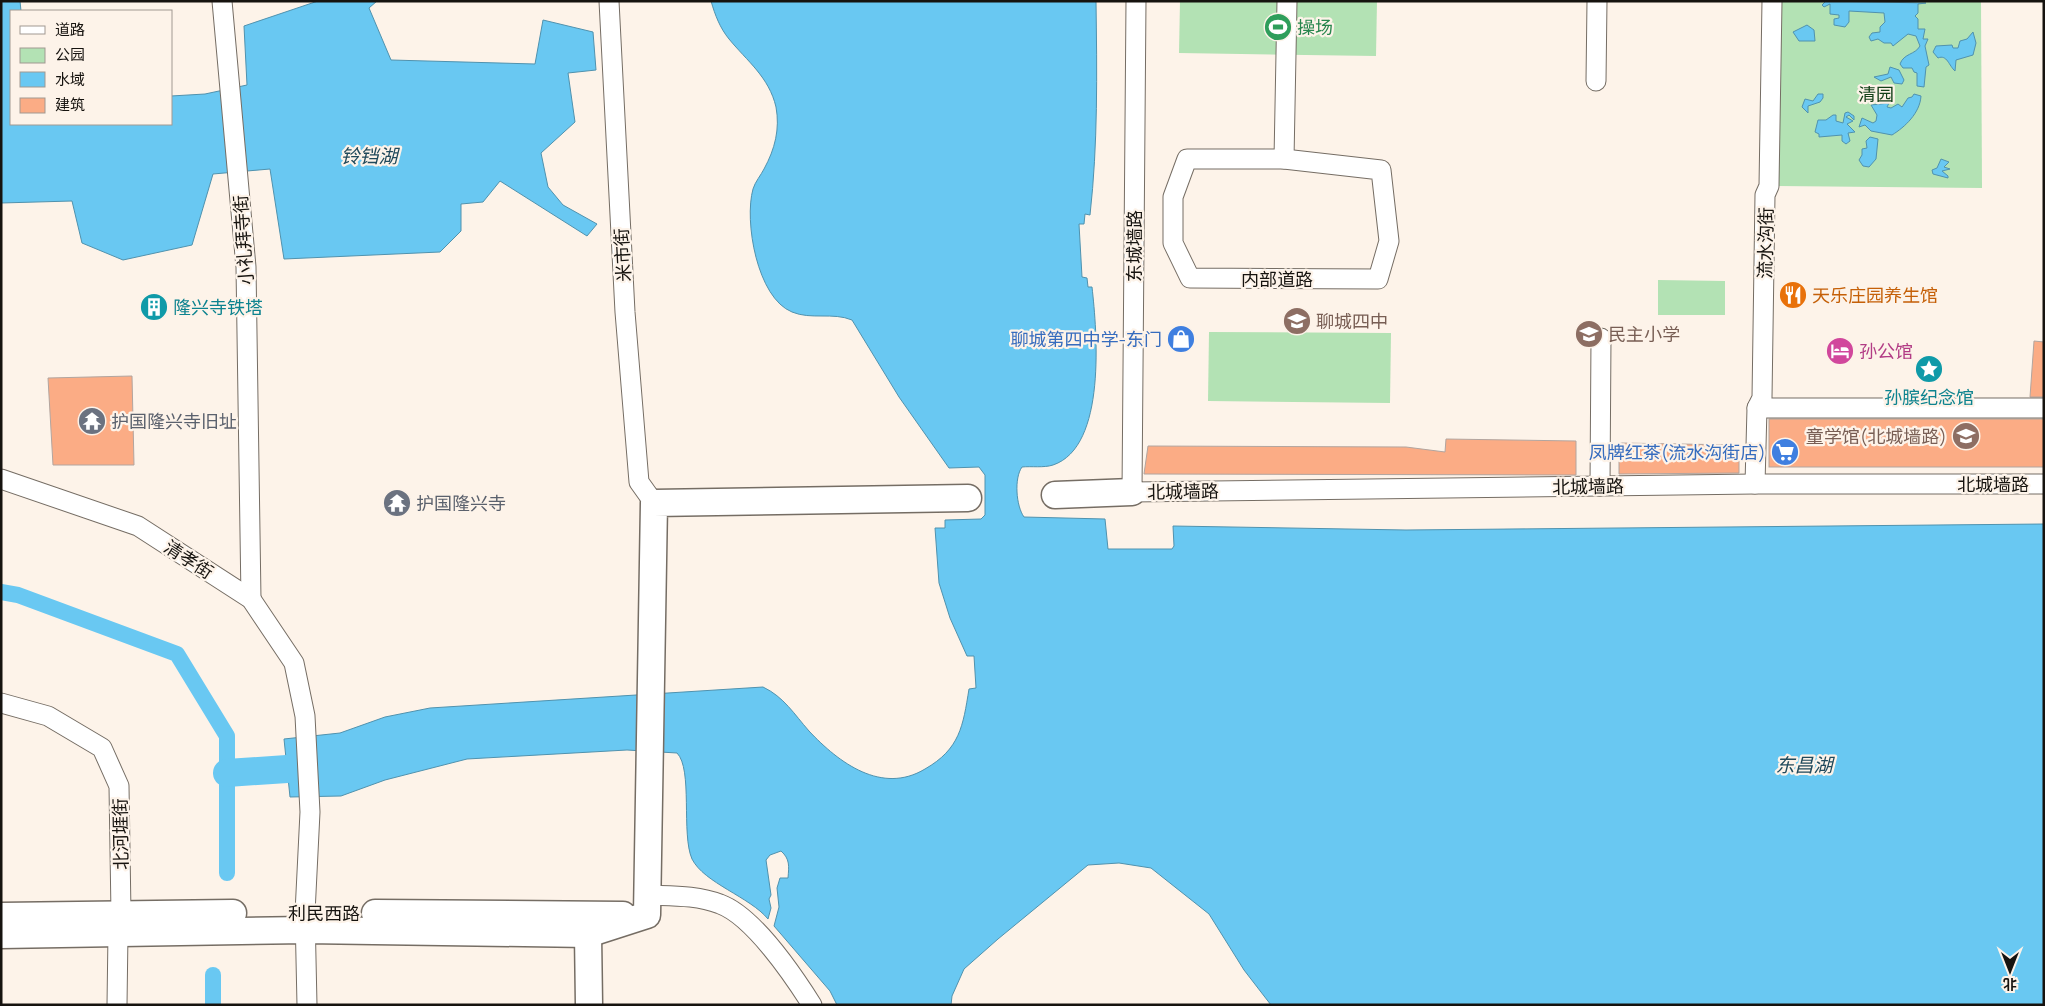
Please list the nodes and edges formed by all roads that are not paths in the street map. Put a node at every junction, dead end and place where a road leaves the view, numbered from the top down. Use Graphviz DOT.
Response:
graph roads {
  1 [pos="222,1"];
  2 [pos="609,1"];
  3 [pos="1136,1"];
  4 [pos="1287,1"];
  5 [pos="1597,1"];
  6 [pos="1772,1"];
  7 [pos="1596,81"];
  8 [pos="1284,159"];
  9 [pos="1601,338"];
  10 [pos="1757,408"];
  11 [pos="2044,408"];
  12 [pos="1,479"];
  13 [pos="1755,484"];
  14 [pos="2044,484"];
  15 [pos="1600,486"];
  16 [pos="1132,492"];
  17 [pos="1055,494"];
  18 [pos="968,498"];
  19 [pos="654,503"];
  20 [pos="251,599"];
  21 [pos="1,703"];
  22 [pos="648,905"];
  23 [pos="1,916"];
  24 [pos="306,922"];
  25 [pos="119,924"];
  26 [pos="580,934"];
  27 [pos="1,935"];
  28 [pos="117,1005"];
  29 [pos="307,1005"];
  30 [pos="572,1005"];
  31 [pos="589,1005"];
  32 [pos="812,1005"];
  1 -- 20 [label="street, 小礼拜寺街"];
  2 -- 19 [label="street, 米市街"];
  3 -- 16 [label="street, 东城墙路"];
  4 -- 8 [label="street"];
  5 -- 7 [label="street"];
  6 -- 10 [label="street, 流水沟街"];
  8 -- 8 [label="street, 内部道路"];
  9 -- 15 [label="street"];
  10 -- 11 [label="street"];
  10 -- 13 [label="street, 流水沟街"];
  12 -- 20 [label="street, 清孝街"];
  13 -- 14 [label="street, 北城墙路"];
  13 -- 15 [label="street, 北城墙路"];
  15 -- 16 [label="street, 北城墙路"];
  16 -- 17 [label="main road"];
  18 -- 19 [label="main road"];
  19 -- 22 [label="main road"];
  20 -- 24 [label="street, 清孝街"];
  21 -- 25 [label="street, 北河堐街"];
  22 -- 24 [label="main road, 利民西路"];
  22 -- 26 [label="main road, 利民西路"];
  22 -- 32 [label="street"];
  23 -- 25 [label="main road, 利民西路"];
  24 -- 25 [label="main road, 利民西路"];
  24 -- 26 [label="main road, 利民西路"];
  24 -- 29 [label="street, 清孝街"];
  25 -- 27 [label="main road, 利民西路"];
  25 -- 28 [label="street, 北河堐街"];
  26 -- 30 [label="main road"];
  26 -- 31 [label="main road"];
}
